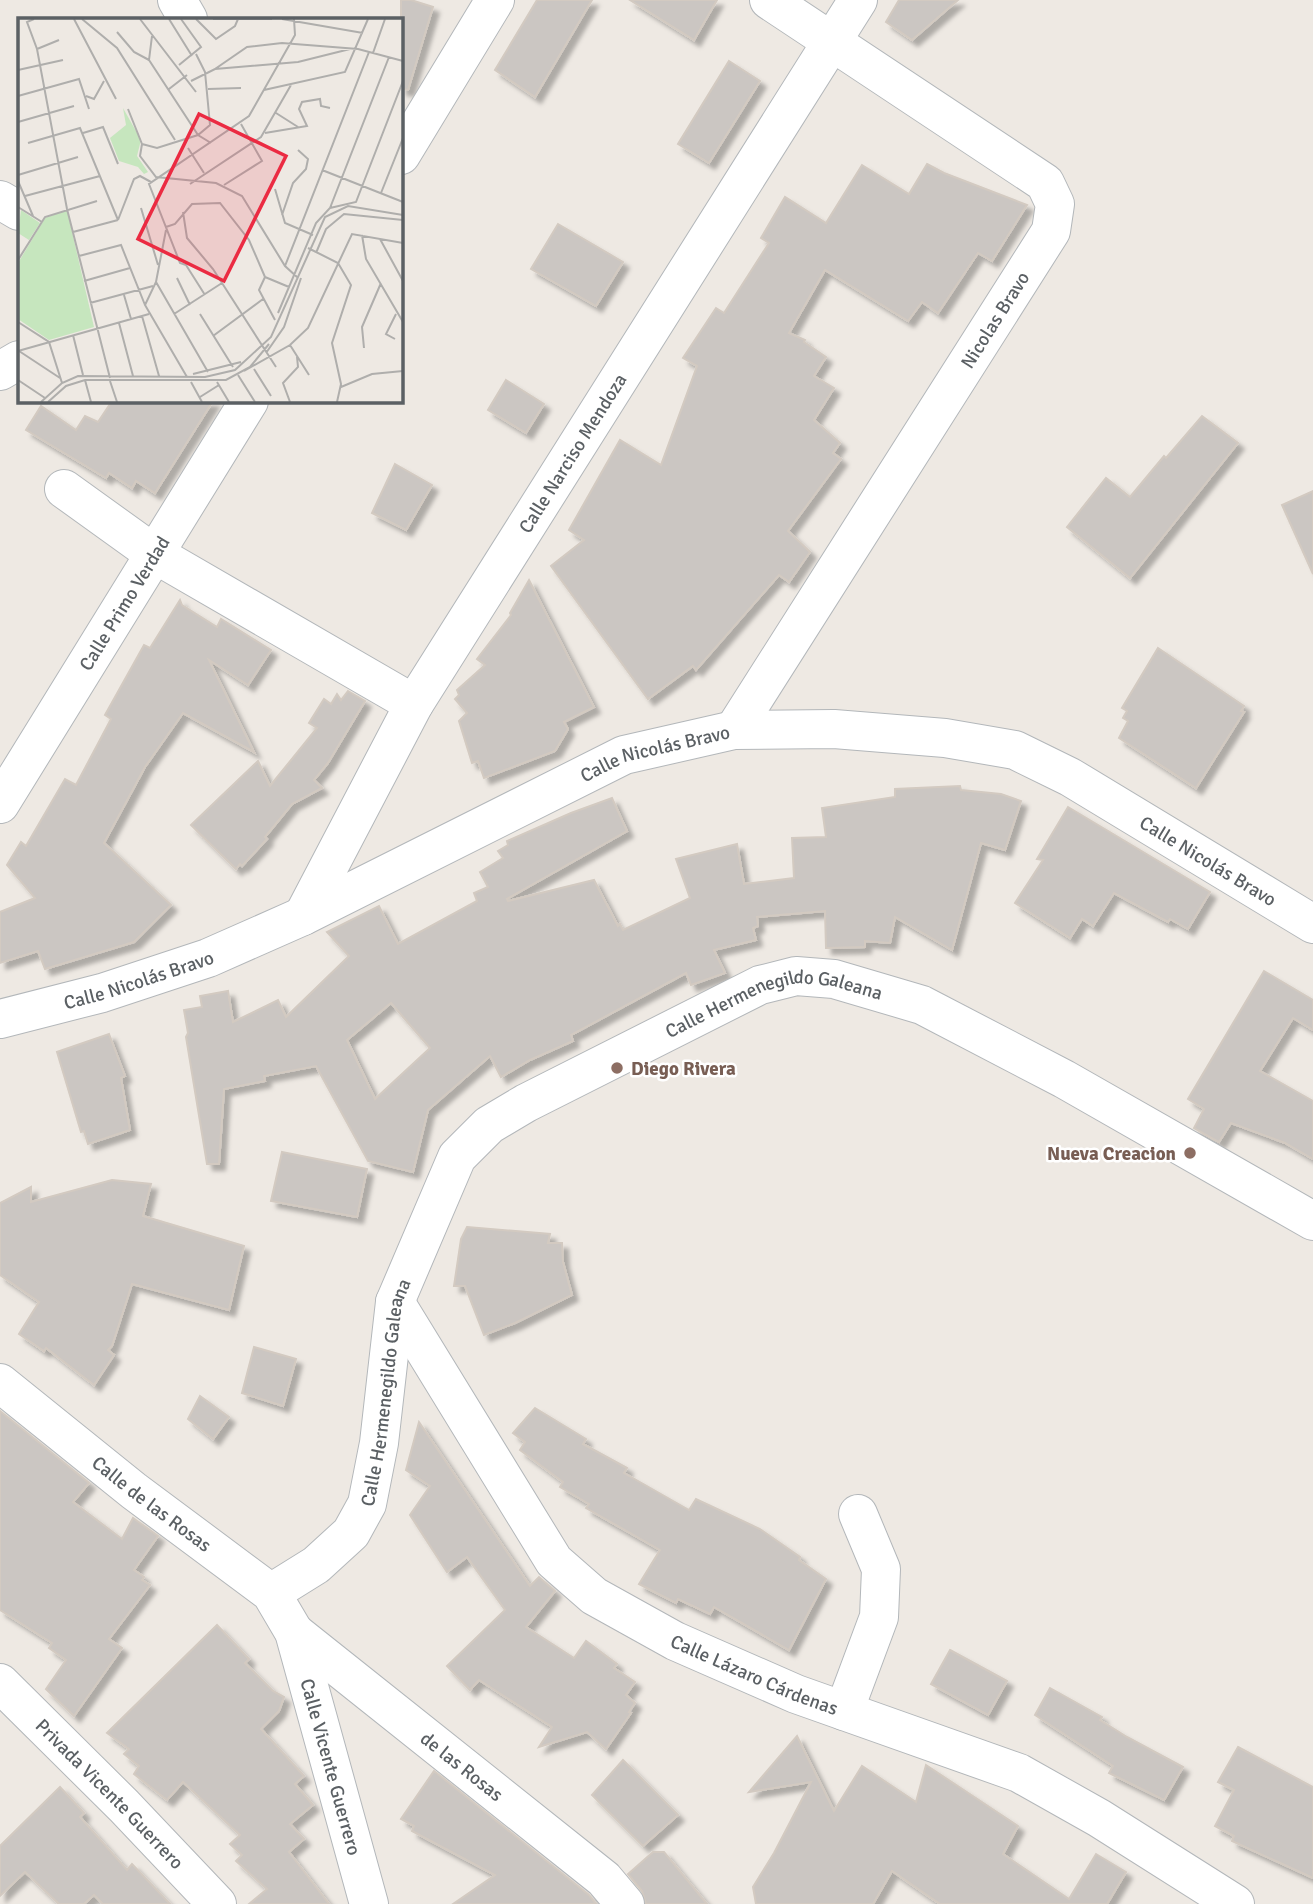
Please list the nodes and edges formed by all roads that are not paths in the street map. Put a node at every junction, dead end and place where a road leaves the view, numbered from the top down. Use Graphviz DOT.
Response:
graph roads {
  1 [pos="177,0"];
  2 [pos="495,0"];
  3 [pos="769,0"];
  4 [pos="858,0"];
  5 [pos="187,18"];
  6 [pos="833,41"];
  7 [pos="402,153"];
  8 [pos="0,200"];
  9 [pos="18,210"];
  10 [pos="18,361"];
  11 [pos="0,371"];
  12 [pos="248,402"];
  13 [pos="64,489"];
  14 [pos="153,553"];
  15 [pos="414,704"];
  16 [pos="734,730"];
  17 [pos="0,804"];
  18 [pos="303,916"];
  19 [pos="1313,924"];
  20 [pos="0,1019"];
  21 [pos="1313,1221"];
  22 [pos="395,1302"];
  23 [pos="0,1383"];
  24 [pos="858,1514"];
  25 [pos="271,1592"];
  26 [pos="294,1632"];
  27 [pos="0,1683"];
  28 [pos="844,1711"];
  29 [pos="218,1904"];
  30 [pos="369,1904"];
  31 [pos="625,1904"];
  32 [pos="1235,1904"];
  1 -- 5 [label="street"];
  2 -- 7 [label="street"];
  3 -- 6 [label="street, Nicolas Bravo"];
  4 -- 6 [label="street, Calle Narciso Mendoza"];
  6 -- 15 [label="street, Calle Narciso Mendoza"];
  6 -- 16 [label="street, Nicolas Bravo"];
  8 -- 9 [label="street"];
  10 -- 11 [label="street"];
  12 -- 14 [label="street, Calle Primo Verdad"];
  13 -- 14 [label="street"];
  14 -- 15 [label="street"];
  14 -- 17 [label="street, Calle Primo Verdad"];
  15 -- 18 [label="street, Calle Narciso Mendoza"];
  16 -- 18 [label="street, Calle Nicolás Bravo"];
  16 -- 19 [label="street, Calle Nicolás Bravo"];
  18 -- 20 [label="street, Calle Nicolás Bravo"];
  21 -- 22 [label="street, Calle Hermenegildo Galeana"];
  22 -- 25 [label="street, Calle Hermenegildo Galeana"];
  22 -- 28 [label="street, Calle Lázaro Cárdenas"];
  23 -- 25 [label="street, Calle de las Rosas"];
  24 -- 28 [label="street"];
  25 -- 26 [label="street, Calle de las Rosas"];
  26 -- 30 [label="street, Calle Vicente Guerrero"];
  26 -- 31 [label="street, de las Rosas"];
  27 -- 29 [label="street, Privada Vicente Guerrero"];
  28 -- 32 [label="street, Calle Lázaro Cárdenas"];
}
